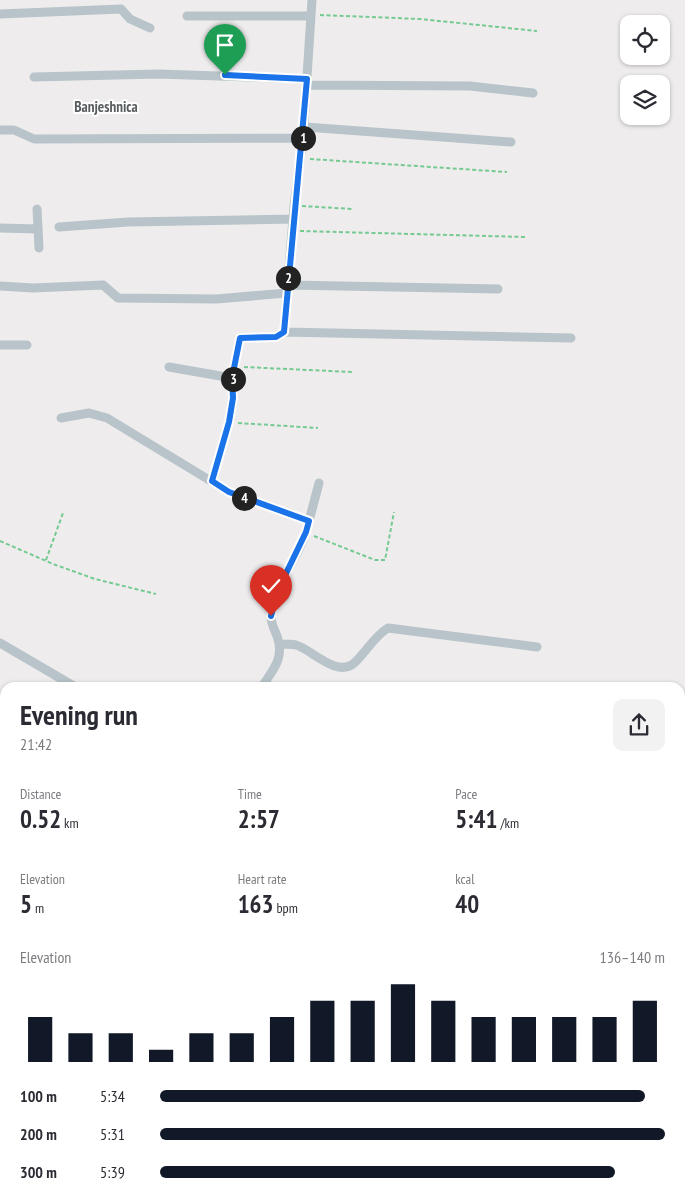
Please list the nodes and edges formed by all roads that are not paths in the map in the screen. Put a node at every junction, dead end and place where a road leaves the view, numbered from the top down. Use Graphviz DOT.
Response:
graph roads {
  1 [pos="312,0"];
  2 [pos="0,14"];
  3 [pos="311,15"];
  4 [pos="187,16"];
  5 [pos="150,28"];
  6 [pos="34,77"];
  7 [pos="307,82"];
  8 [pos="533,92"];
  9 [pos="305,127"];
  10 [pos="0,130"];
  11 [pos="303,138"];
  12 [pos="511,142"];
  13 [pos="38,209"];
  14 [pos="293,219"];
  15 [pos="59,227"];
  16 [pos="0,228"];
  17 [pos="38,229"];
  18 [pos="39,248"];
  19 [pos="0,286"];
  20 [pos="287,289"];
  21 [pos="498,289"];
  22 [pos="284,332"];
  23 [pos="571,338"];
  24 [pos="0,344"];
  25 [pos="27,345"];
  26 [pos="169,367"];
  27 [pos="232,378"];
  28 [pos="61,418"];
  29 [pos="212,481"];
  30 [pos="318,483"];
  31 [pos="309,521"];
  32 [pos="0,643"];
  33 [pos="280,644"];
  34 [pos="537,646"];
  35 [pos="68,682"];
  36 [pos="266,682"];
  1 -- 3 [label="street"];
  2 -- 5 [label="street"];
  3 -- 4 [label="street"];
  3 -- 7 [label="street"];
  6 -- 7 [label="street"];
  7 -- 8 [label="street"];
  7 -- 9 [label="street"];
  9 -- 11 [label="street"];
  9 -- 12 [label="street"];
  10 -- 11 [label="street"];
  11 -- 14 [label="street"];
  13 -- 17 [label="street"];
  14 -- 15 [label="street"];
  14 -- 20 [label="street"];
  16 -- 17 [label="street"];
  17 -- 18 [label="street"];
  19 -- 20 [label="street"];
  20 -- 21 [label="street"];
  20 -- 22 [label="street"];
  22 -- 23 [label="street"];
  22 -- 27 [label="street"];
  24 -- 25 [label="street"];
  26 -- 27 [label="street"];
  27 -- 29 [label="street"];
  28 -- 29 [label="street"];
  29 -- 31 [label="street"];
  30 -- 31 [label="street"];
  31 -- 33 [label="street"];
  32 -- 35 [label="street"];
  33 -- 34 [label="street"];
  33 -- 36 [label="street"];
}
